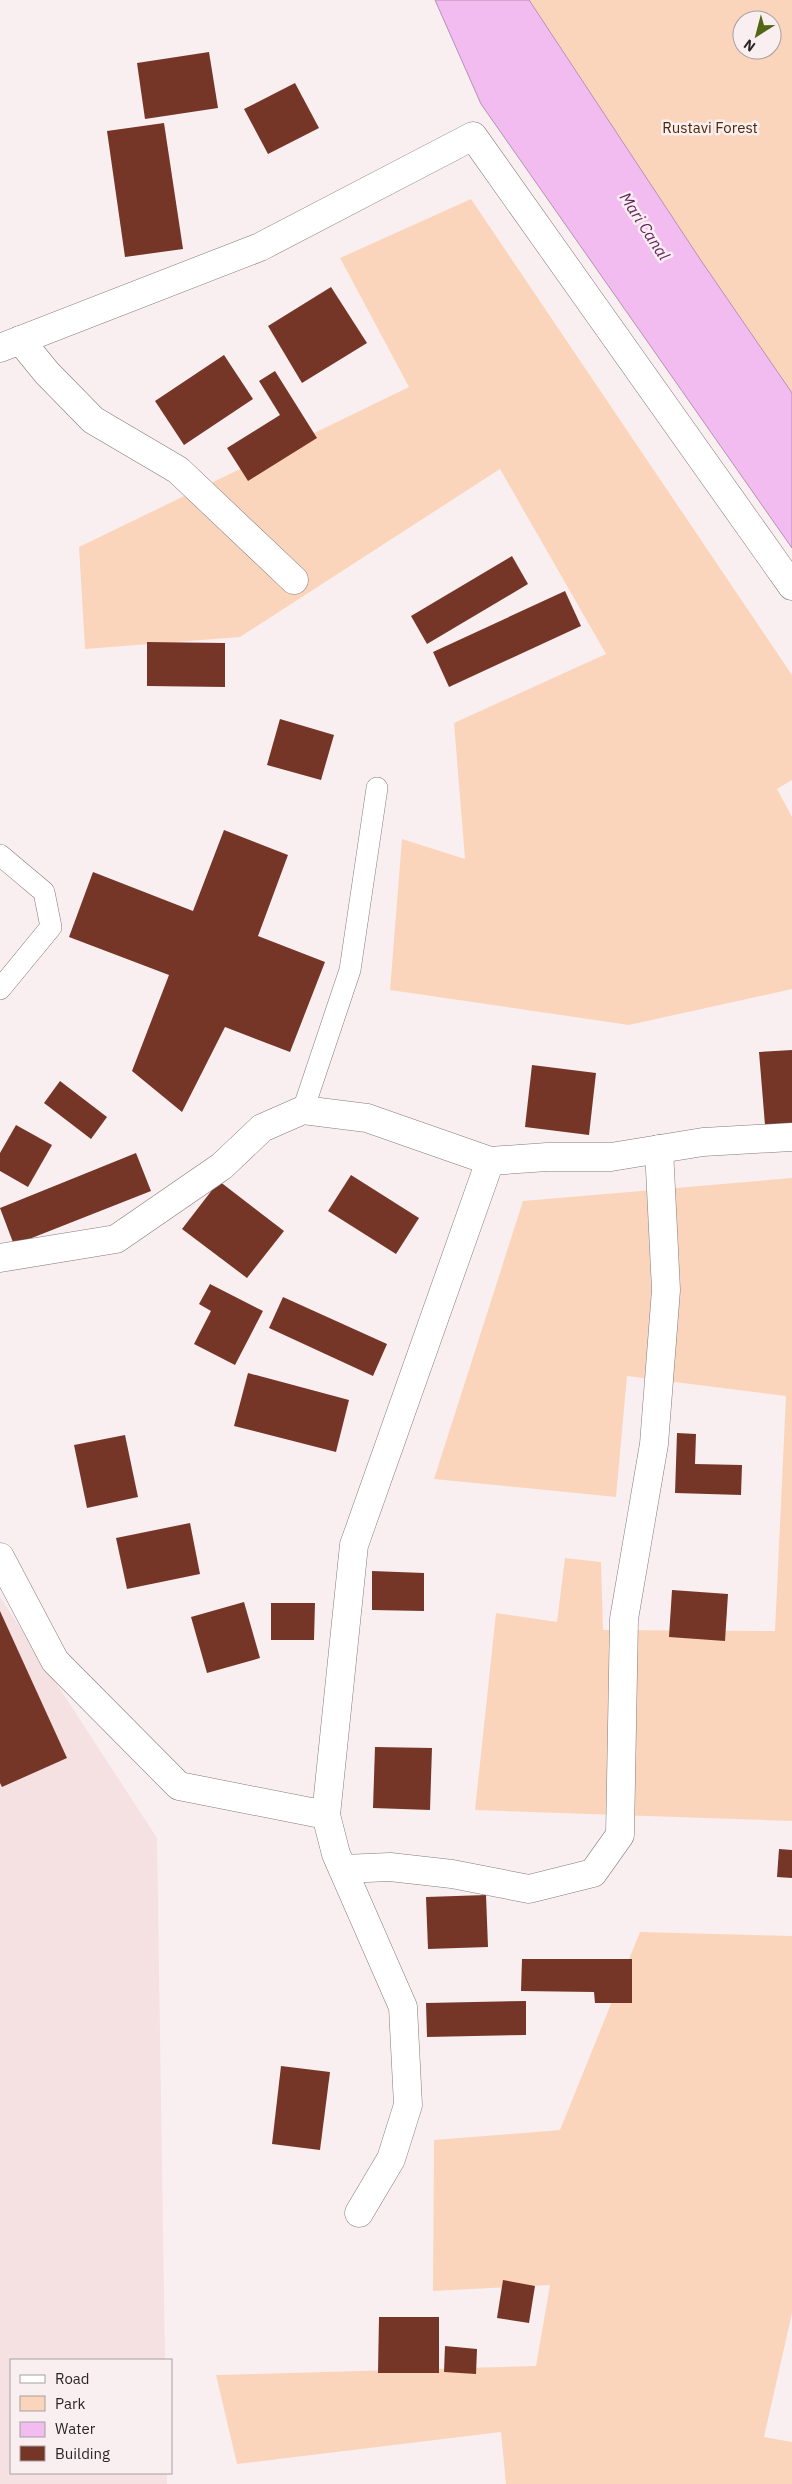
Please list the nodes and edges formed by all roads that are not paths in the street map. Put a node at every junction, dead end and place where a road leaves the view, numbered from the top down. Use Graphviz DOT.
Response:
graph roads {
  1 [pos="10,344"];
  2 [pos="294,580"];
  3 [pos="792,586"];
  4 [pos="377,788"];
  5 [pos="0,855"];
  6 [pos="0,989"];
  7 [pos="303,1110"];
  8 [pos="792,1137"];
  9 [pos="659,1149"];
  10 [pos="490,1161"];
  11 [pos="0,1258"];
  12 [pos="0,1557"];
  13 [pos="326,1815"];
  14 [pos="343,1870"];
  15 [pos="359,2213"];
  1 -- 2 [label="street"];
  1 -- 3 [label="street"];
  4 -- 7 [label="lane"];
  5 -- 6 [label="lane"];
  7 -- 10 [label="street"];
  7 -- 11 [label="street"];
  8 -- 9 [label="street"];
  9 -- 10 [label="street"];
  9 -- 14 [label="street"];
  10 -- 13 [label="street"];
  12 -- 13 [label="street"];
  13 -- 14 [label="street"];
  14 -- 15 [label="street"];
}
